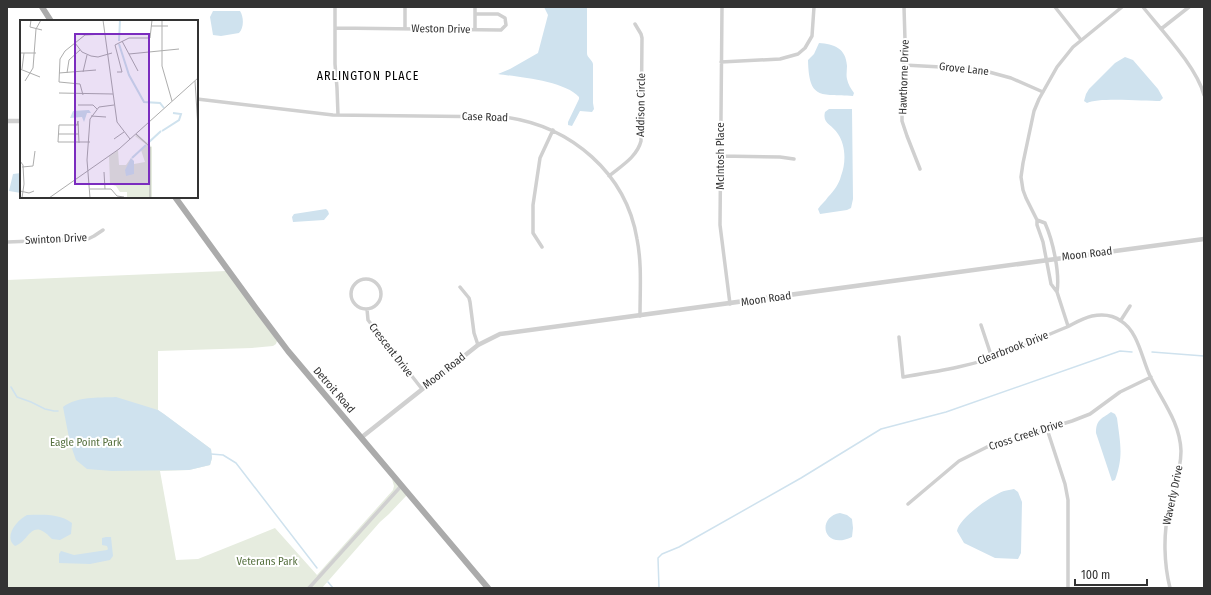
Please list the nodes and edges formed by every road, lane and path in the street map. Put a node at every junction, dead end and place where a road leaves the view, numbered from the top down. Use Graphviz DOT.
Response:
graph roads {
  1 [pos="42,7"];
  2 [pos="335,7"];
  3 [pos="405,7"];
  4 [pos="475,7"];
  5 [pos="722,7"];
  6 [pos="814,7"];
  7 [pos="904,7"];
  8 [pos="1055,7"];
  9 [pos="1122,7"];
  10 [pos="1143,7"];
  11 [pos="1189,7"];
  12 [pos="475,14"];
  13 [pos="50,20"];
  14 [pos="635,24"];
  15 [pos="335,28"];
  16 [pos="405,29"];
  17 [pos="1161,29"];
  18 [pos="475,30"];
  19 [pos="1081,40"];
  20 [pos="722,62"];
  21 [pos="904,65"];
  22 [pos="1043,92"];
  23 [pos="1204,95"];
  24 [pos="198,98"];
  25 [pos="338,115"];
  26 [pos="7,121"];
  27 [pos="20,121"];
  28 [pos="553,130"];
  29 [pos="720,156"];
  30 [pos="794,159"];
  31 [pos="920,169"];
  32 [pos="609,176"];
  33 [pos="176,198"];
  34 [pos="1037,220"];
  35 [pos="103,230"];
  36 [pos="1204,238"];
  37 [pos="7,242"];
  38 [pos="542,247"];
  39 [pos="1055,258"];
  40 [pos="1046,260"];
  41 [pos="460,287"];
  42 [pos="1057,292"];
  43 [pos="730,304"];
  44 [pos="1130,306"];
  45 [pos="367,308"];
  46 [pos="640,316"];
  47 [pos="1121,320"];
  48 [pos="981,325"];
  49 [pos="1068,326"];
  50 [pos="899,338"];
  51 [pos="478,345"];
  52 [pos="992,358"];
  53 [pos="1151,377"];
  54 [pos="422,389"];
  55 [pos="1047,429"];
  56 [pos="362,438"];
  57 [pos="402,485"];
  58 [pos="908,504"];
  59 [pos="309,588"];
  60 [pos="488,588"];
  61 [pos="1068,588"];
  62 [pos="1170,588"];
  1 -- 13 [label="main road"];
  2 -- 15 [label="street"];
  3 -- 16 [label="street"];
  4 -- 12 [label="street"];
  5 -- 20 [label="street, McIntosh Place"];
  6 -- 20 [label="street"];
  7 -- 21 [label="street, Hawthorne Drive"];
  8 -- 19 [label="street"];
  9 -- 19 [label="street"];
  10 -- 17 [label="street"];
  11 -- 17 [label="street"];
  12 -- 18 [label="street"];
  12 -- 18 [label="street, Weston Drive"];
  14 -- 32 [label="street, Addison Circle"];
  15 -- 16 [label="street, Weston Drive"];
  15 -- 25 [label="street"];
  16 -- 18 [label="street, Weston Drive"];
  17 -- 23 [label="street"];
  19 -- 22 [label="street"];
  20 -- 29 [label="street, McIntosh Place"];
  21 -- 22 [label="street, Grove Lane"];
  21 -- 31 [label="street, Hawthorne Drive"];
  22 -- 34 [label="street"];
  24 -- 25 [label="street, Case Road"];
  25 -- 28 [label="street, Case Road"];
  26 -- 27 [label="street"];
  28 -- 32 [label="street, Case Road"];
  28 -- 38 [label="street"];
  29 -- 30 [label="street"];
  29 -- 43 [label="street, McIntosh Place"];
  32 -- 46 [label="street, Case Road"];
  33 -- 56 [label="main road, Detroit Road"];
  34 -- 39 [label="street"];
  34 -- 40 [label="street"];
  35 -- 37 [label="street, Swinton Drive"];
  36 -- 39 [label="street, Moon Road"];
  39 -- 40 [label="street, Moon Road"];
  39 -- 42 [label="street"];
  40 -- 42 [label="street"];
  40 -- 43 [label="street, Moon Road"];
  41 -- 51 [label="street"];
  42 -- 49 [label="street"];
  43 -- 46 [label="street, Moon Road"];
  44 -- 47 [label="street"];
  45 -- 45 [label="street, Crescent Drive"];
  45 -- 54 [label="street, Crescent Drive"];
  46 -- 51 [label="street, Moon Road"];
  47 -- 49 [label="street, Clearbrook Drive"];
  47 -- 53 [label="street, Waverly Drive"];
  48 -- 52 [label="street"];
  49 -- 52 [label="street, Clearbrook Drive"];
  50 -- 52 [label="street, Clearbrook Drive"];
  51 -- 54 [label="street, Moon Road"];
  53 -- 55 [label="street, Cross Creek Drive"];
  53 -- 62 [label="street, Waverly Drive"];
  54 -- 56 [label="street, Moon Road"];
  55 -- 58 [label="street, Cross Creek Drive"];
  55 -- 61 [label="street"];
  56 -- 57 [label="main road, Detroit Road"];
  57 -- 59 [label="street"];
  57 -- 60 [label="main road, Detroit Road"];
}
